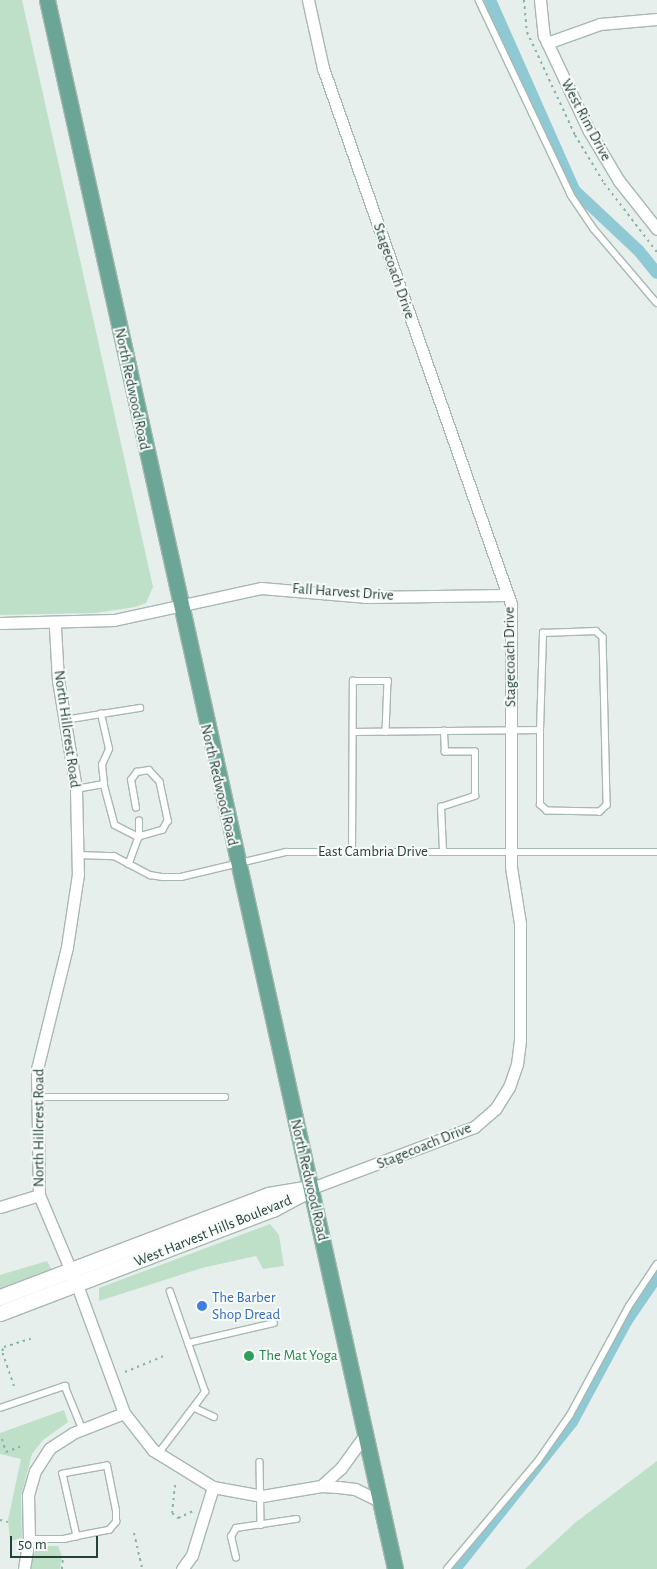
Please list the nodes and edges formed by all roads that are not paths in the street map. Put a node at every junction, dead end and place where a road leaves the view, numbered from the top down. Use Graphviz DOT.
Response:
graph roads {
  1 [pos="47,0"];
  2 [pos="308,0"];
  3 [pos="479,0"];
  4 [pos="540,0"];
  5 [pos="657,19"];
  6 [pos="547,43"];
  7 [pos="656,224"];
  8 [pos="657,303"];
  9 [pos="508,596"];
  10 [pos="180,605"];
  11 [pos="0,623"];
  12 [pos="56,626"];
  13 [pos="140,708"];
  14 [pos="101,714"];
  15 [pos="64,720"];
  16 [pos="511,730"];
  17 [pos="540,730"];
  18 [pos="444,731"];
  19 [pos="353,732"];
  20 [pos="386,732"];
  21 [pos="104,784"];
  22 [pos="76,789"];
  23 [pos="136,808"];
  24 [pos="138,821"];
  25 [pos="140,837"];
  26 [pos="443,851"];
  27 [pos="352,852"];
  28 [pos="511,852"];
  29 [pos="657,852"];
  30 [pos="78,855"];
  31 [pos="237,863"];
  32 [pos="129,864"];
  33 [pos="37,1097"];
  34 [pos="225,1097"];
  35 [pos="312,1188"];
  36 [pos="39,1195"];
  37 [pos="0,1207"];
  38 [pos="657,1264"];
  39 [pos="71,1270"];
  40 [pos="77,1284"];
  41 [pos="170,1292"];
  42 [pos="0,1297"];
  43 [pos="0,1313"];
  44 [pos="274,1323"];
  45 [pos="188,1343"];
  46 [pos="0,1408"];
  47 [pos="196,1408"];
  48 [pos="124,1412"];
  49 [pos="214,1417"];
  50 [pos="82,1430"];
  51 [pos="363,1438"];
  52 [pos="158,1454"];
  53 [pos="260,1462"];
  54 [pos="321,1486"];
  55 [pos="212,1487"];
  56 [pos="262,1496"];
  57 [pos="378,1500"];
  58 [pos="296,1519"];
  59 [pos="261,1525"];
  60 [pos="77,1536"];
  61 [pos="29,1539"];
  62 [pos="236,1558"];
  63 [pos="24,1569"];
  64 [pos="182,1569"];
  65 [pos="395,1569"];
  66 [pos="447,1569"];
  1 -- 10 [label="main road, North Redwood Road"];
  2 -- 9 [label="street, Stagecoach Drive"];
  3 -- 8 [label="lane"];
  4 -- 6 [label="street, West Rim Drive"];
  5 -- 6 [label="street"];
  6 -- 7 [label="street, West Rim Drive"];
  9 -- 10 [label="street, Fall Harvest Drive"];
  9 -- 16 [label="street, Stagecoach Drive"];
  10 -- 11 [label="street, Fall Harvest Drive"];
  10 -- 31 [label="main road, North Redwood Road"];
  12 -- 15 [label="street, North Hillcrest Road"];
  13 -- 14 [label="lane"];
  14 -- 15 [label="lane"];
  14 -- 21 [label="lane"];
  15 -- 22 [label="street, North Hillcrest Road"];
  16 -- 17 [label="lane"];
  16 -- 18 [label="lane"];
  16 -- 28 [label="street, Stagecoach Drive"];
  17 -- 17 [label="lane"];
  18 -- 20 [label="lane"];
  18 -- 26 [label="lane"];
  19 -- 20 [label="lane"];
  19 -- 20 [label="lane"];
  19 -- 27 [label="lane"];
  21 -- 22 [label="lane"];
  21 -- 25 [label="lane"];
  22 -- 30 [label="street, North Hillcrest Road"];
  23 -- 25 [label="lane"];
  24 -- 25 [label="lane"];
  25 -- 32 [label="lane"];
  26 -- 27 [label="lane, East Cambria Drive"];
  26 -- 28 [label="lane, East Cambria Drive"];
  27 -- 31 [label="lane, East Cambria Drive"];
  28 -- 29 [label="lane, East Cambria Drive"];
  28 -- 35 [label="street, Stagecoach Drive"];
  30 -- 32 [label="lane, East Cambria Drive"];
  30 -- 33 [label="street, North Hillcrest Road"];
  31 -- 32 [label="lane, East Cambria Drive"];
  31 -- 35 [label="main road, North Redwood Road"];
  33 -- 34 [label="lane"];
  33 -- 36 [label="street, North Hillcrest Road"];
  35 -- 39 [label="street, West Harvest Hills Boulevard"];
  35 -- 40 [label="street, West Harvest Hills Boulevard"];
  35 -- 51 [label="main road, North Redwood Road"];
  36 -- 37 [label="street"];
  36 -- 39 [label="street, North Hillcrest Road"];
  38 -- 66 [label="lane"];
  39 -- 40 [label="street, North Hillcrest Road"];
  39 -- 42 [label="street, West Harvest Hills Boulevard"];
  40 -- 43 [label="street, West Harvest Hills Boulevard"];
  40 -- 48 [label="street, North Hillcrest Road"];
  41 -- 45 [label="lane"];
  44 -- 45 [label="lane"];
  45 -- 47 [label="lane"];
  46 -- 50 [label="lane"];
  47 -- 49 [label="lane"];
  47 -- 52 [label="lane"];
  48 -- 50 [label="street"];
  48 -- 52 [label="street, North Hillcrest Road"];
  50 -- 61 [label="street"];
  51 -- 54 [label="street"];
  51 -- 57 [label="main road, North Redwood Road"];
  52 -- 55 [label="street, North Hillcrest Road"];
  53 -- 56 [label="lane"];
  54 -- 56 [label="street"];
  54 -- 57 [label="street"];
  55 -- 56 [label="street"];
  55 -- 64 [label="street"];
  56 -- 59 [label="lane"];
  57 -- 65 [label="main road, North Redwood Road"];
  58 -- 59 [label="lane"];
  59 -- 62 [label="lane"];
  60 -- 60 [label="lane"];
  60 -- 61 [label="lane"];
  61 -- 63 [label="street"];
}
